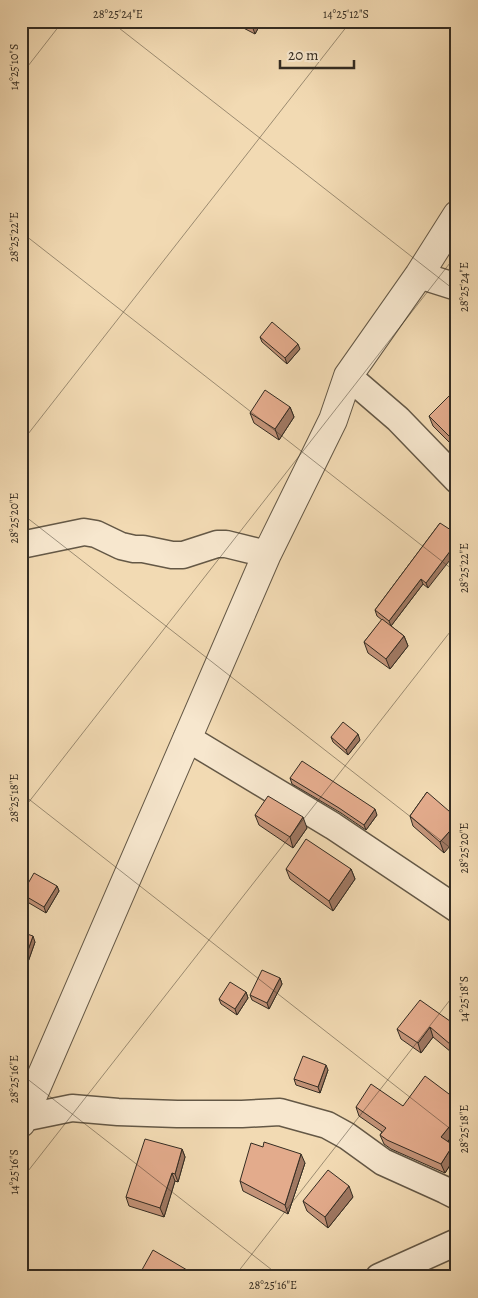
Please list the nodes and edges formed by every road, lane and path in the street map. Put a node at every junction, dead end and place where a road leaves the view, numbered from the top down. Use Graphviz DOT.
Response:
graph roads {
  1 [pos="457,216"];
  2 [pos="419,275"];
  3 [pos="457,286"];
  4 [pos="348,376"];
  5 [pos="457,480"];
  6 [pos="21,545"];
  7 [pos="267,554"];
  8 [pos="187,738"];
  9 [pos="457,909"];
  10 [pos="22,1119"];
  11 [pos="457,1196"];
  12 [pos="457,1242"];
  13 [pos="379,1277"];
  1 -- 2 [label="street"];
  2 -- 3 [label="street"];
  2 -- 4 [label="street"];
  4 -- 5 [label="street"];
  4 -- 7 [label="street"];
  6 -- 7 [label="street"];
  7 -- 8 [label="street"];
  8 -- 9 [label="street"];
  8 -- 10 [label="street"];
  10 -- 11 [label="street"];
  12 -- 13 [label="street"];
}
